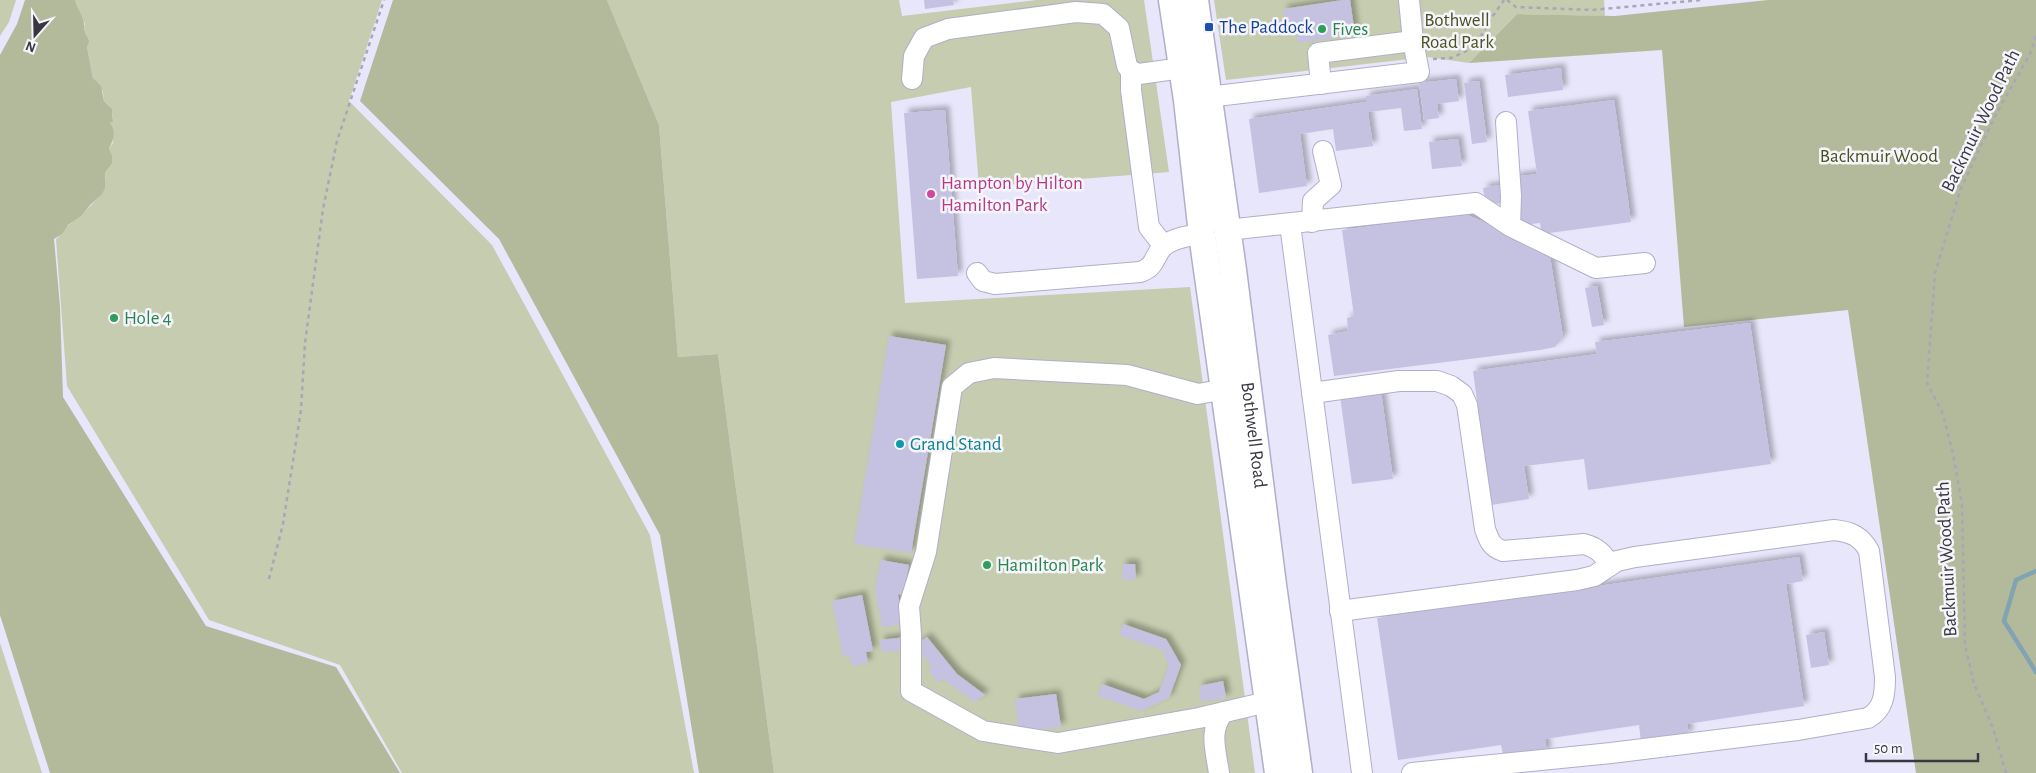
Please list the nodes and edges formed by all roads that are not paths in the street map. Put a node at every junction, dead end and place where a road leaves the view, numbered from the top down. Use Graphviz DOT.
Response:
graph roads {
  1 [pos="1172,0"];
  2 [pos="1195,0"];
  3 [pos="1409,0"];
  4 [pos="1414,50"];
  5 [pos="1182,68"];
  6 [pos="1131,72"];
  7 [pos="912,79"];
  8 [pos="1321,84"];
  9 [pos="1198,99"];
  10 [pos="1506,122"];
  11 [pos="1323,151"];
  12 [pos="1312,222"];
  13 [pos="1290,224"];
  14 [pos="1510,226"];
  15 [pos="1228,230"];
  16 [pos="1202,234"];
  17 [pos="1163,245"];
  18 [pos="1645,263"];
  19 [pos="977,273"];
  20 [pos="1236,388"];
  21 [pos="1312,393"];
  22 [pos="1609,566"];
  23 [pos="1340,611"];
  24 [pos="1278,699"];
  25 [pos="1224,712"];
  26 [pos="1219,773"];
  27 [pos="1278,773"];
  28 [pos="1299,773"];
  29 [pos="1362,773"];
  30 [pos="1412,773"];
  1 -- 5 [label="main road, Bothwell Road"];
  2 -- 9 [label="main road, Bothwell Road"];
  3 -- 4 [label="street"];
  4 -- 8 [label="street"];
  4 -- 8 [label="street"];
  5 -- 6 [label="street"];
  5 -- 9 [label="main road, Bothwell Road"];
  6 -- 7 [label="street"];
  6 -- 17 [label="street"];
  8 -- 9 [label="street"];
  9 -- 15 [label="main road, Bothwell Road"];
  9 -- 16 [label="main road, Bothwell Road"];
  10 -- 14 [label="street"];
  11 -- 12 [label="street"];
  12 -- 13 [label="street"];
  12 -- 14 [label="street"];
  13 -- 15 [label="street"];
  13 -- 21 [label="street"];
  14 -- 18 [label="street"];
  15 -- 16 [label="main road"];
  15 -- 20 [label="main road, Bothwell Road"];
  16 -- 17 [label="street"];
  16 -- 20 [label="main road, Bothwell Road"];
  17 -- 19 [label="street"];
  20 -- 24 [label="main road, Bothwell Road"];
  20 -- 25 [label="street"];
  21 -- 22 [label="street"];
  21 -- 23 [label="street"];
  22 -- 23 [label="street"];
  22 -- 30 [label="street"];
  23 -- 29 [label="street"];
  24 -- 25 [label="street"];
  24 -- 27 [label="main road, Bothwell Road"];
  24 -- 28 [label="main road, Bothwell Road"];
  25 -- 26 [label="street"];
}
